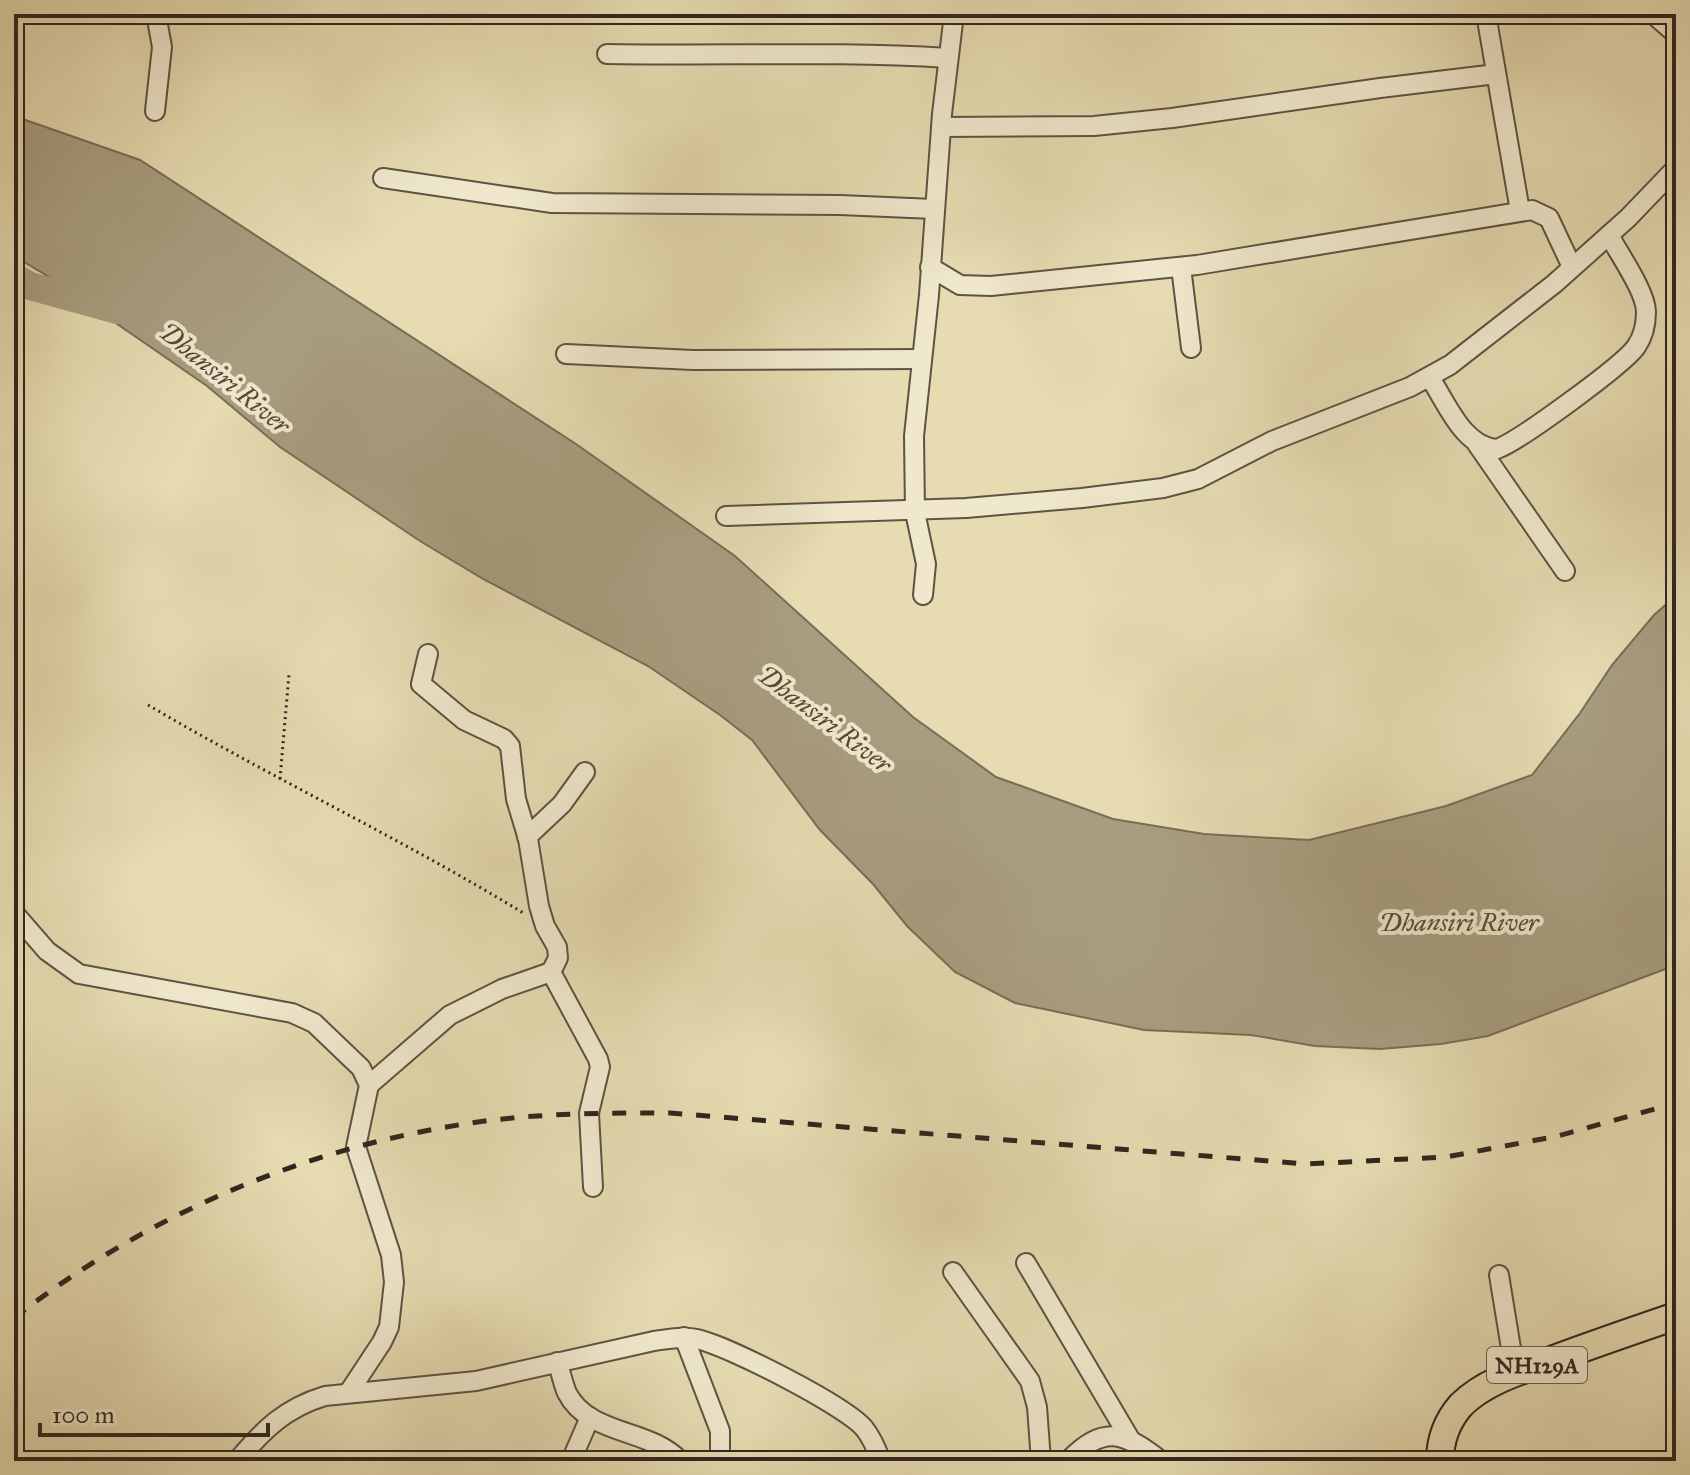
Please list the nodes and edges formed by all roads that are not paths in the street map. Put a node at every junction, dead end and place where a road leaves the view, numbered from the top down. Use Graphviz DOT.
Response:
graph roads {
  1 [pos="156,14"];
  2 [pos="954,14"];
  3 [pos="1486,14"];
  4 [pos="1653,14"];
  5 [pos="1676,34"];
  6 [pos="607,54"];
  7 [pos="948,58"];
  8 [pos="1496,74"];
  9 [pos="155,111"];
  10 [pos="941,127"];
  11 [pos="1676,168"];
  12 [pos="383,178"];
  13 [pos="934,209"];
  14 [pos="1520,211"];
  15 [pos="1609,235"];
  16 [pos="930,267"];
  17 [pos="1181,267"];
  18 [pos="1572,267"];
  19 [pos="1191,348"];
  20 [pos="566,354"];
  21 [pos="922,359"];
  22 [pos="1430,378"];
  23 [pos="1477,444"];
  24 [pos="915,512"];
  25 [pos="726,516"];
  26 [pos="1565,571"];
  27 [pos="923,595"];
  28 [pos="428,654"];
  29 [pos="585,772"];
  30 [pos="527,837"];
  31 [pos="14,913"];
  32 [pos="551,972"];
  33 [pos="369,1085"];
  34 [pos="593,1187"];
  35 [pos="1026,1263"];
  36 [pos="953,1272"];
  37 [pos="1499,1275"];
  38 [pos="1676,1316"];
  39 [pos="684,1337"];
  40 [pos="557,1362"];
  41 [pos="1515,1373"];
  42 [pos="349,1392"];
  43 [pos="590,1417"];
  44 [pos="1130,1439"];
  45 [pos="237,1461"];
  46 [pos="571,1461"];
  47 [pos="680,1461"];
  48 [pos="720,1461"];
  49 [pos="881,1461"];
  50 [pos="1041,1461"];
  51 [pos="1068,1461"];
  52 [pos="1161,1461"];
  53 [pos="1440,1461"];
  1 -- 9 [label="street"];
  2 -- 7 [label="street"];
  3 -- 8 [label="street"];
  4 -- 5 [label="street"];
  6 -- 7 [label="street"];
  7 -- 10 [label="street"];
  8 -- 10 [label="street"];
  8 -- 14 [label="street"];
  10 -- 13 [label="street"];
  11 -- 15 [label="street"];
  12 -- 13 [label="street"];
  13 -- 16 [label="street"];
  14 -- 17 [label="street"];
  14 -- 18 [label="street"];
  15 -- 18 [label="street"];
  15 -- 23 [label="street"];
  16 -- 17 [label="street"];
  16 -- 21 [label="street"];
  17 -- 19 [label="street"];
  18 -- 22 [label="street"];
  20 -- 21 [label="street"];
  21 -- 24 [label="street"];
  22 -- 23 [label="street"];
  22 -- 24 [label="street"];
  23 -- 26 [label="street"];
  24 -- 25 [label="street"];
  24 -- 27 [label="street"];
  28 -- 30 [label="street"];
  29 -- 30 [label="street"];
  30 -- 32 [label="street"];
  31 -- 33 [label="street"];
  32 -- 33 [label="street"];
  32 -- 34 [label="street"];
  33 -- 42 [label="street"];
  35 -- 44 [label="street"];
  36 -- 50 [label="street"];
  37 -- 41 [label="street"];
  38 -- 41 [label="highway, NH129A"];
  39 -- 40 [label="street"];
  39 -- 48 [label="street"];
  39 -- 49 [label="street"];
  40 -- 42 [label="street"];
  40 -- 43 [label="street"];
  41 -- 53 [label="highway, NH129A"];
  42 -- 45 [label="street"];
  43 -- 46 [label="street"];
  43 -- 47 [label="street"];
  44 -- 51 [label="street"];
  44 -- 52 [label="street"];
}
